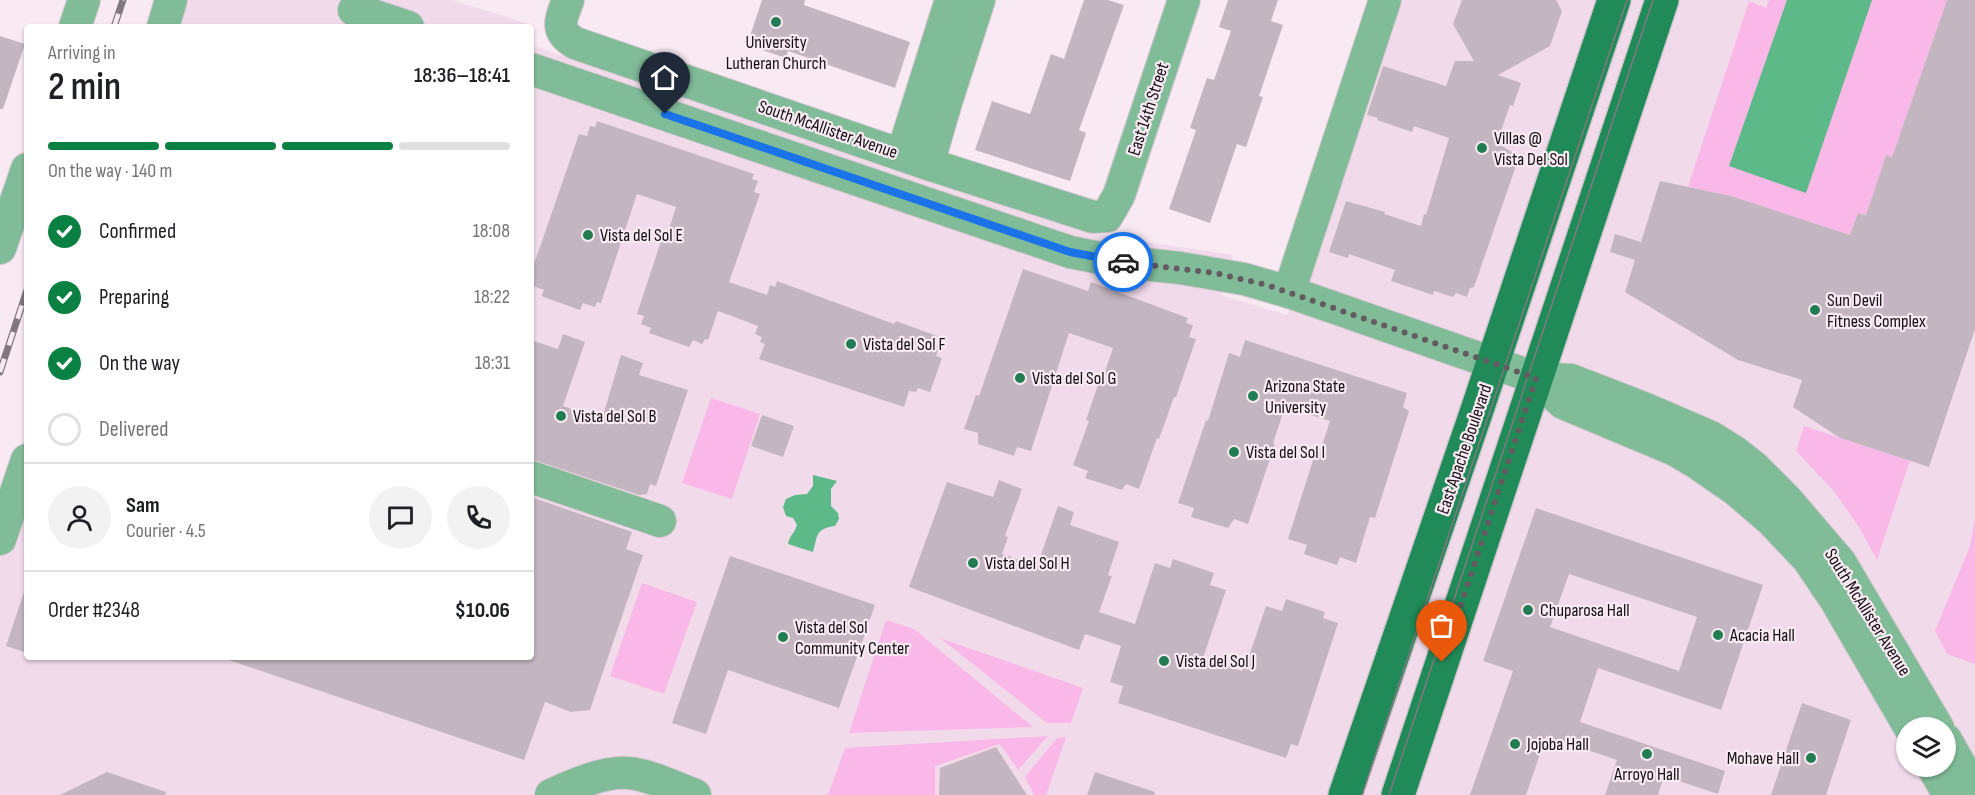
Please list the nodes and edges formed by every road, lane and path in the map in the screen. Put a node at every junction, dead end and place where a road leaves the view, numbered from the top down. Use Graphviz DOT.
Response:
graph roads {
  1 [pos="84,0"];
  2 [pos="171,0"];
  3 [pos="951,0"];
  4 [pos="979,0"];
  5 [pos="1184,0"];
  6 [pos="1385,0"];
  7 [pos="1614,0"];
  8 [pos="1662,0"];
  9 [pos="354,10"];
  10 [pos="564,12"];
  11 [pos="76,24"];
  12 [pos="164,24"];
  13 [pos="399,24"];
  14 [pos="534,70"];
  15 [pos="915,159"];
  16 [pos="24,178"];
  17 [pos="1107,216"];
  18 [pos="0,248"];
  19 [pos="1289,292"];
  20 [pos="1493,362"];
  21 [pos="1536,378"];
  22 [pos="24,469"];
  23 [pos="534,478"];
  24 [pos="660,521"];
  25 [pos="0,539"];
  26 [pos="1904,717"];
  27 [pos="1932,717"];
  28 [pos="1956,758"];
  29 [pos="1938,777"];
  30 [pos="1975,791"];
  31 [pos="551,795"];
  32 [pos="696,795"];
  33 [pos="1345,795"];
  34 [pos="1398,795"];
  35 [pos="1949,795"];
  1 -- 11 [label="street"];
  2 -- 12 [label="street"];
  3 -- 15 [label="street"];
  4 -- 15 [label="street"];
  5 -- 17 [label="street, East 14th Street"];
  6 -- 19 [label="street"];
  7 -- 20 [label="main road, East Apache Boulevard"];
  8 -- 21 [label="main road"];
  9 -- 13 [label="street"];
  10 -- 15 [label="street, South McAllister Avenue"];
  14 -- 19 [label="street, South McAllister Avenue"];
  15 -- 17 [label="street, South McAllister Avenue"];
  16 -- 18 [label="street"];
  19 -- 20 [label="street, South McAllister Avenue"];
  20 -- 21 [label="street, South McAllister Avenue"];
  20 -- 33 [label="main road, East Apache Boulevard"];
  21 -- 26 [label="street, South McAllister Avenue"];
  21 -- 27 [label="street, South McAllister Avenue"];
  21 -- 34 [label="main road"];
  22 -- 25 [label="street"];
  23 -- 24 [label="street"];
  28 -- 30 [label="street"];
  29 -- 35 [label="street"];
  31 -- 32 [label="street"];
}
